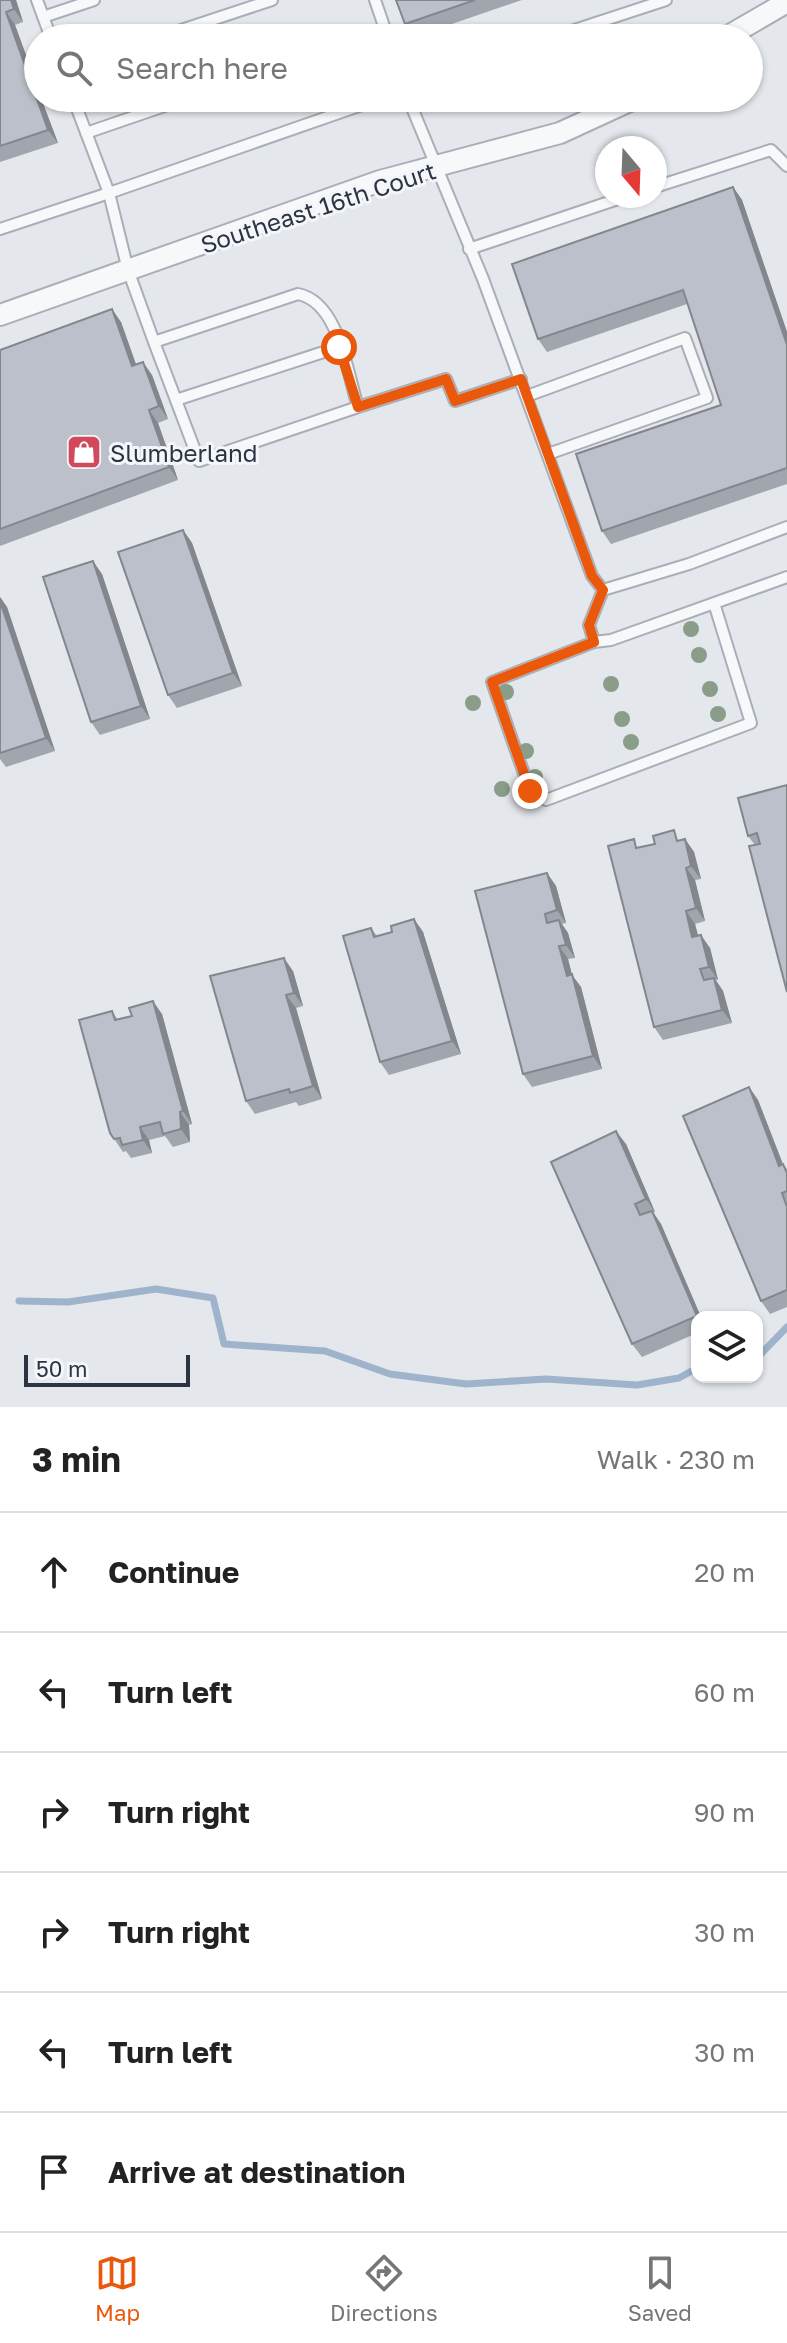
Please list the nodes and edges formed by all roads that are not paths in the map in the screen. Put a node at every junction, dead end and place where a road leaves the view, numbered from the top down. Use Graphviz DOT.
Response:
graph roads {
  1 [pos="37,0"];
  2 [pos="94,0"];
  3 [pos="272,0"];
  4 [pos="375,0"];
  5 [pos="666,0"];
  6 [pos="787,2"];
  7 [pos="43,17"];
  8 [pos="46,24"];
  9 [pos="199,24"];
  10 [pos="383,24"];
  11 [pos="593,24"];
  12 [pos="749,24"];
  13 [pos="78,112"];
  14 [pos="147,112"];
  15 [pos="342,112"];
  16 [pos="414,112"];
  17 [pos="606,112"];
  18 [pos="86,133"];
  19 [pos="787,166"];
  20 [pos="438,167"];
  21 [pos="667,183"];
  22 [pos="109,193"];
  23 [pos="595,207"];
  24 [pos="0,229"];
  25 [pos="469,249"];
  26 [pos="128,270"];
  27 [pos="0,315"];
  28 [pos="154,342"];
  29 [pos="339,347"];
  30 [pos="521,379"];
  31 [pos="527,396"];
  32 [pos="176,400"];
  33 [pos="358,407"];
  34 [pos="548,454"];
  35 [pos="787,527"];
  36 [pos="787,577"];
  37 [pos="603,590"];
  38 [pos="714,603"];
  39 [pos="594,642"];
  1 -- 7 [label="lane"];
  2 -- 7 [label="lane"];
  3 -- 9 [label="lane"];
  4 -- 10 [label="lane"];
  5 -- 11 [label="lane"];
  6 -- 12 [label="street"];
  7 -- 8 [label="lane"];
  13 -- 18 [label="lane"];
  14 -- 18 [label="lane"];
  15 -- 22 [label="lane"];
  16 -- 20 [label="lane"];
  17 -- 20 [label="street, Southeast 16th Court"];
  18 -- 22 [label="lane"];
  19 -- 21 [label="lane"];
  20 -- 25 [label="lane"];
  20 -- 26 [label="street, Southeast 16th Court"];
  22 -- 24 [label="lane"];
  22 -- 26 [label="lane"];
  23 -- 25 [label="lane"];
  25 -- 30 [label="lane"];
  26 -- 27 [label="street, Southeast 16th Court"];
  26 -- 28 [label="lane"];
  28 -- 29 [label="lane"];
  28 -- 32 [label="lane"];
  29 -- 32 [label="lane"];
  29 -- 33 [label="lane"];
  30 -- 31 [label="lane"];
  30 -- 33 [label="lane"];
  31 -- 34 [label="lane"];
  31 -- 34 [label="lane"];
  32 -- 33 [label="lane"];
  34 -- 37 [label="lane"];
  35 -- 37 [label="lane"];
  36 -- 38 [label="lane"];
  37 -- 39 [label="lane"];
  38 -- 39 [label="lane"];
  38 -- 39 [label="lane"];
}
